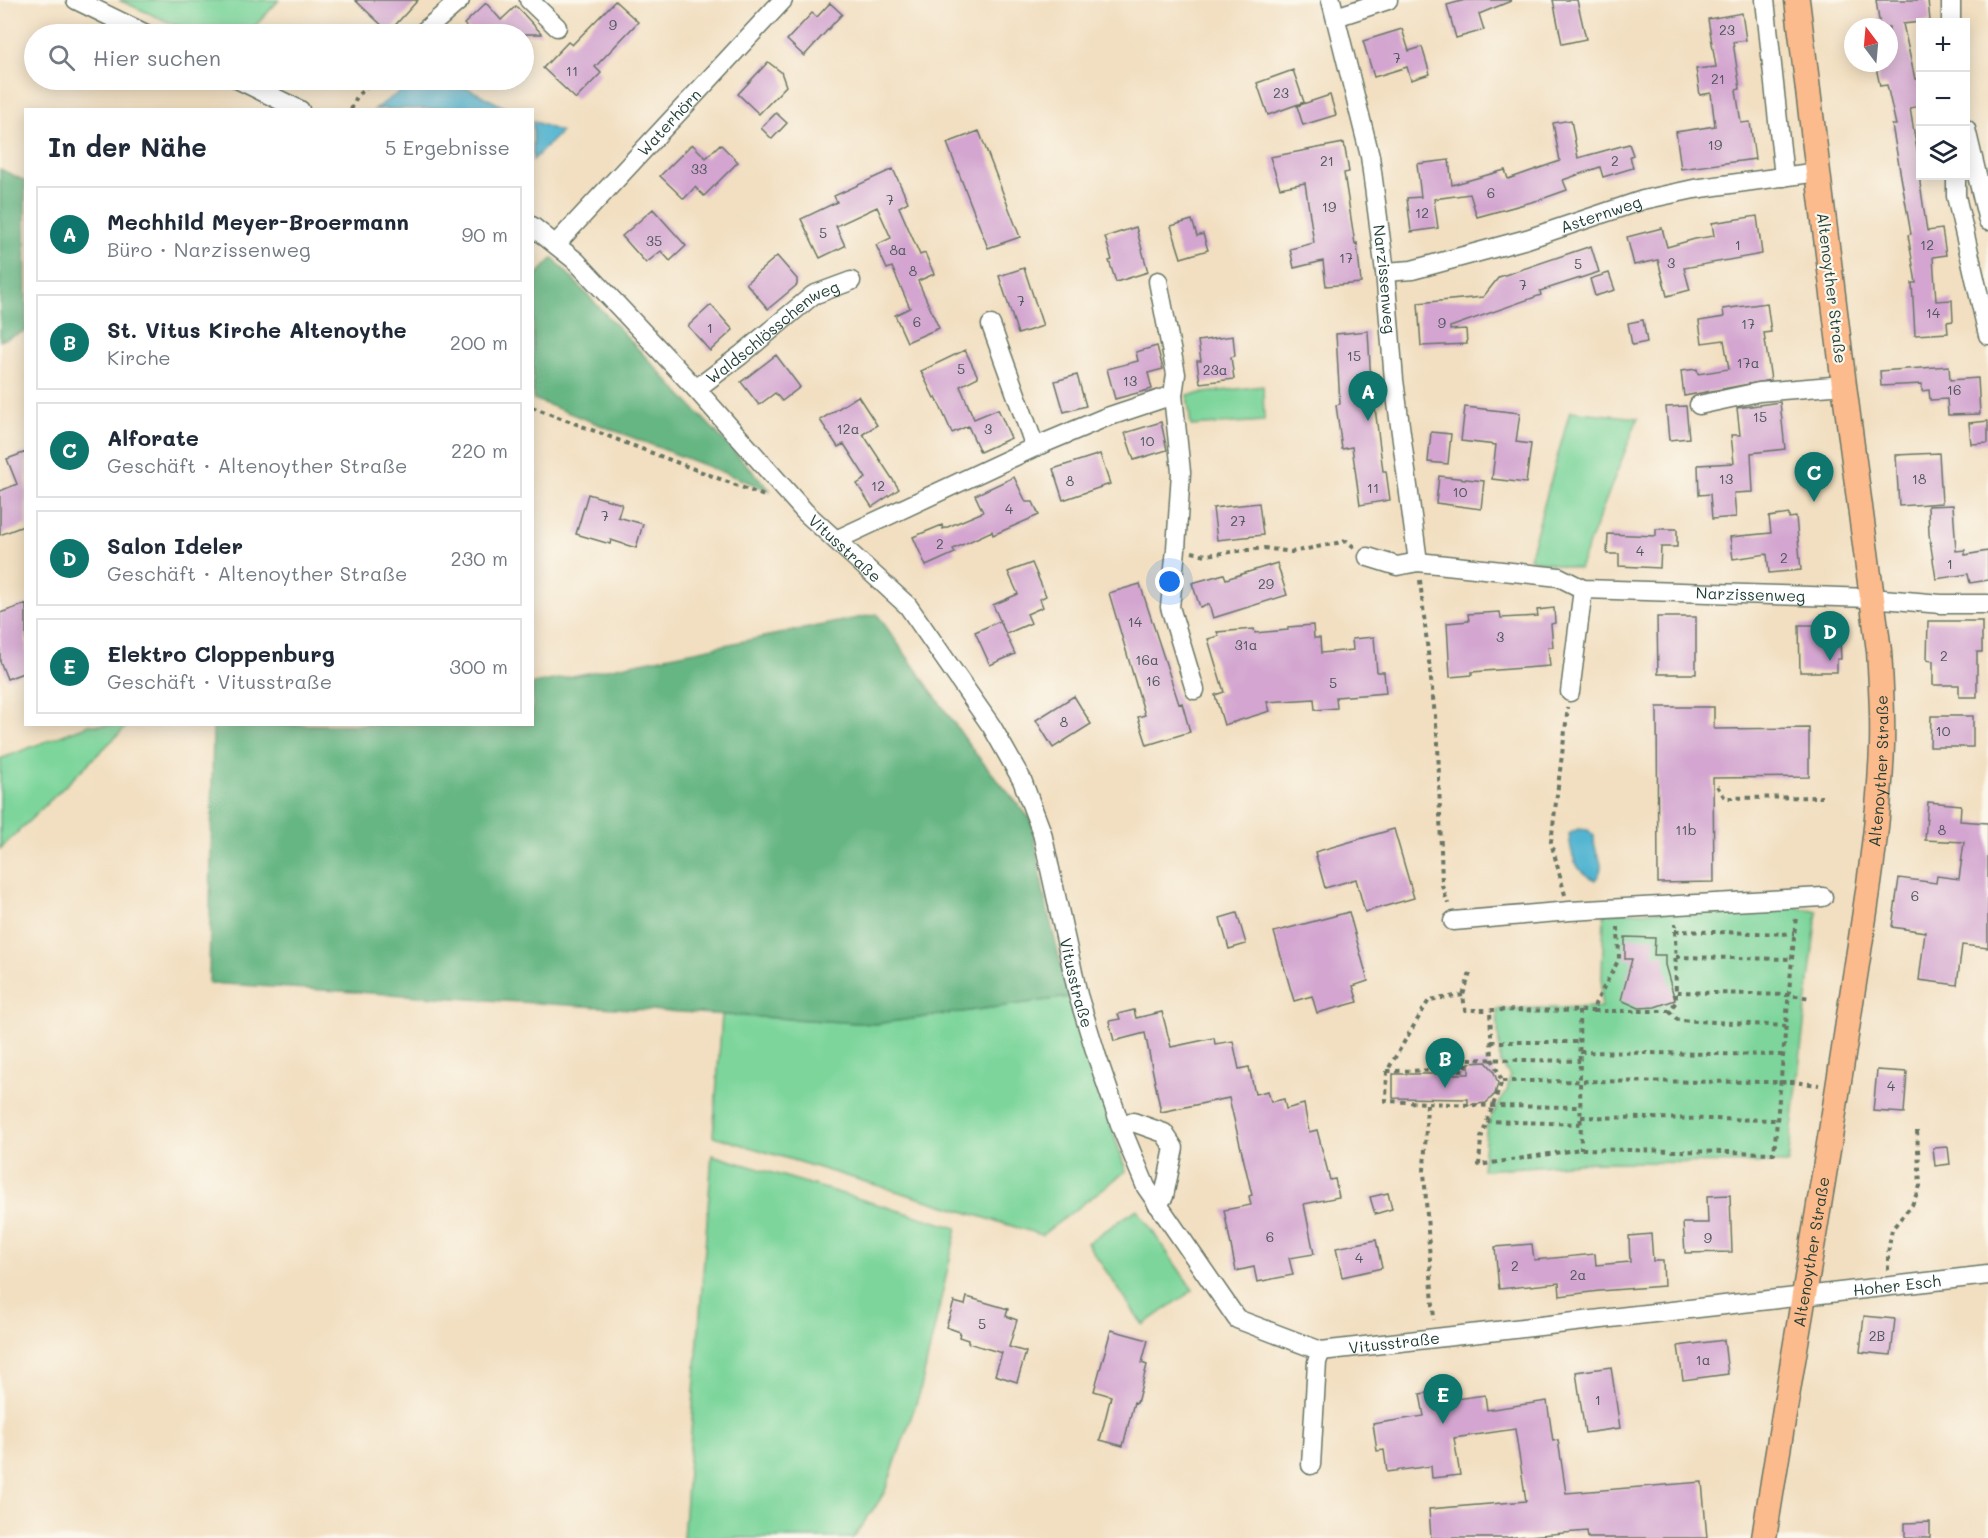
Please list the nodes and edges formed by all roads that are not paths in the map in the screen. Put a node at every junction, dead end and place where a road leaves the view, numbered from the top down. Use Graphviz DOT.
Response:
graph roads {
  1 [pos="76,0"];
  2 [pos="460,0"];
  3 [pos="529,0"];
  4 [pos="783,0"];
  5 [pos="1388,0"];
  6 [pos="1766,0"];
  7 [pos="1797,0"];
  8 [pos="1952,0"];
  9 [pos="1333,8"];
  10 [pos="1951,18"];
  11 [pos="125,24"];
  12 [pos="432,24"];
  13 [pos="557,27"];
  14 [pos="259,90"];
  15 [pos="296,108"];
  16 [pos="1970,149"];
  17 [pos="1818,172"];
  18 [pos="1784,177"];
  19 [pos="1956,180"];
  20 [pos="1988,221"];
  21 [pos="534,228"];
  22 [pos="555,244"];
  23 [pos="1385,272"];
  24 [pos="1158,281"];
  25 [pos="851,282"];
  26 [pos="991,326"];
  27 [pos="1988,335"];
  28 [pos="1844,385"];
  29 [pos="696,389"];
  30 [pos="1173,395"];
  31 [pos="1699,405"];
  32 [pos="1035,447"];
  33 [pos="836,540"];
  34 [pos="1368,557"];
  35 [pos="1418,562"];
  36 [pos="1582,589"];
  37 [pos="1872,598"];
  38 [pos="1988,604"];
  39 [pos="1194,690"];
  40 [pos="1570,692"];
  41 [pos="1823,897"];
  42 [pos="1453,921"];
  43 [pos="1121,1127"];
  44 [pos="1157,1204"];
  45 [pos="1988,1275"];
  46 [pos="1804,1295"];
  47 [pos="1321,1351"];
  48 [pos="1311,1466"];
  49 [pos="1764,1538"];
  1 -- 11 [label="street"];
  2 -- 12 [label="street"];
  3 -- 13 [label="street"];
  4 -- 22 [label="street, Waterhörn"];
  5 -- 9 [label="street"];
  6 -- 18 [label="street"];
  7 -- 17 [label="main road, Altenoyther Straße"];
  8 -- 10 [label="street"];
  9 -- 23 [label="street, Narzissenweg"];
  14 -- 15 [label="street"];
  16 -- 20 [label="street"];
  17 -- 18 [label="street, Asternweg"];
  17 -- 28 [label="main road, Altenoyther Straße"];
  18 -- 23 [label="street, Asternweg"];
  19 -- 27 [label="street"];
  21 -- 22 [label="street, Vitusstraße"];
  22 -- 29 [label="street, Vitusstraße"];
  23 -- 35 [label="street, Narzissenweg"];
  24 -- 30 [label="street"];
  25 -- 29 [label="street, Waldschlösschenweg"];
  26 -- 32 [label="street"];
  28 -- 31 [label="street"];
  28 -- 37 [label="main road, Altenoyther Straße"];
  29 -- 33 [label="street, Vitusstraße"];
  30 -- 32 [label="street"];
  30 -- 39 [label="street"];
  32 -- 33 [label="street"];
  33 -- 43 [label="street, Vitusstraße"];
  34 -- 35 [label="street, Narzissenweg"];
  35 -- 36 [label="street, Narzissenweg"];
  36 -- 37 [label="street, Narzissenweg"];
  36 -- 40 [label="street"];
  37 -- 38 [label="street, Narzissenweg"];
  37 -- 46 [label="main road, Altenoyther Straße"];
  41 -- 42 [label="street"];
  43 -- 44 [label="street, Vitusstraße"];
  43 -- 44 [label="street"];
  44 -- 47 [label="street, Vitusstraße"];
  45 -- 46 [label="street, Hoher Esch"];
  46 -- 47 [label="street, Vitusstraße"];
  46 -- 49 [label="main road, Altenoyther Straße"];
  47 -- 48 [label="street"];
}
